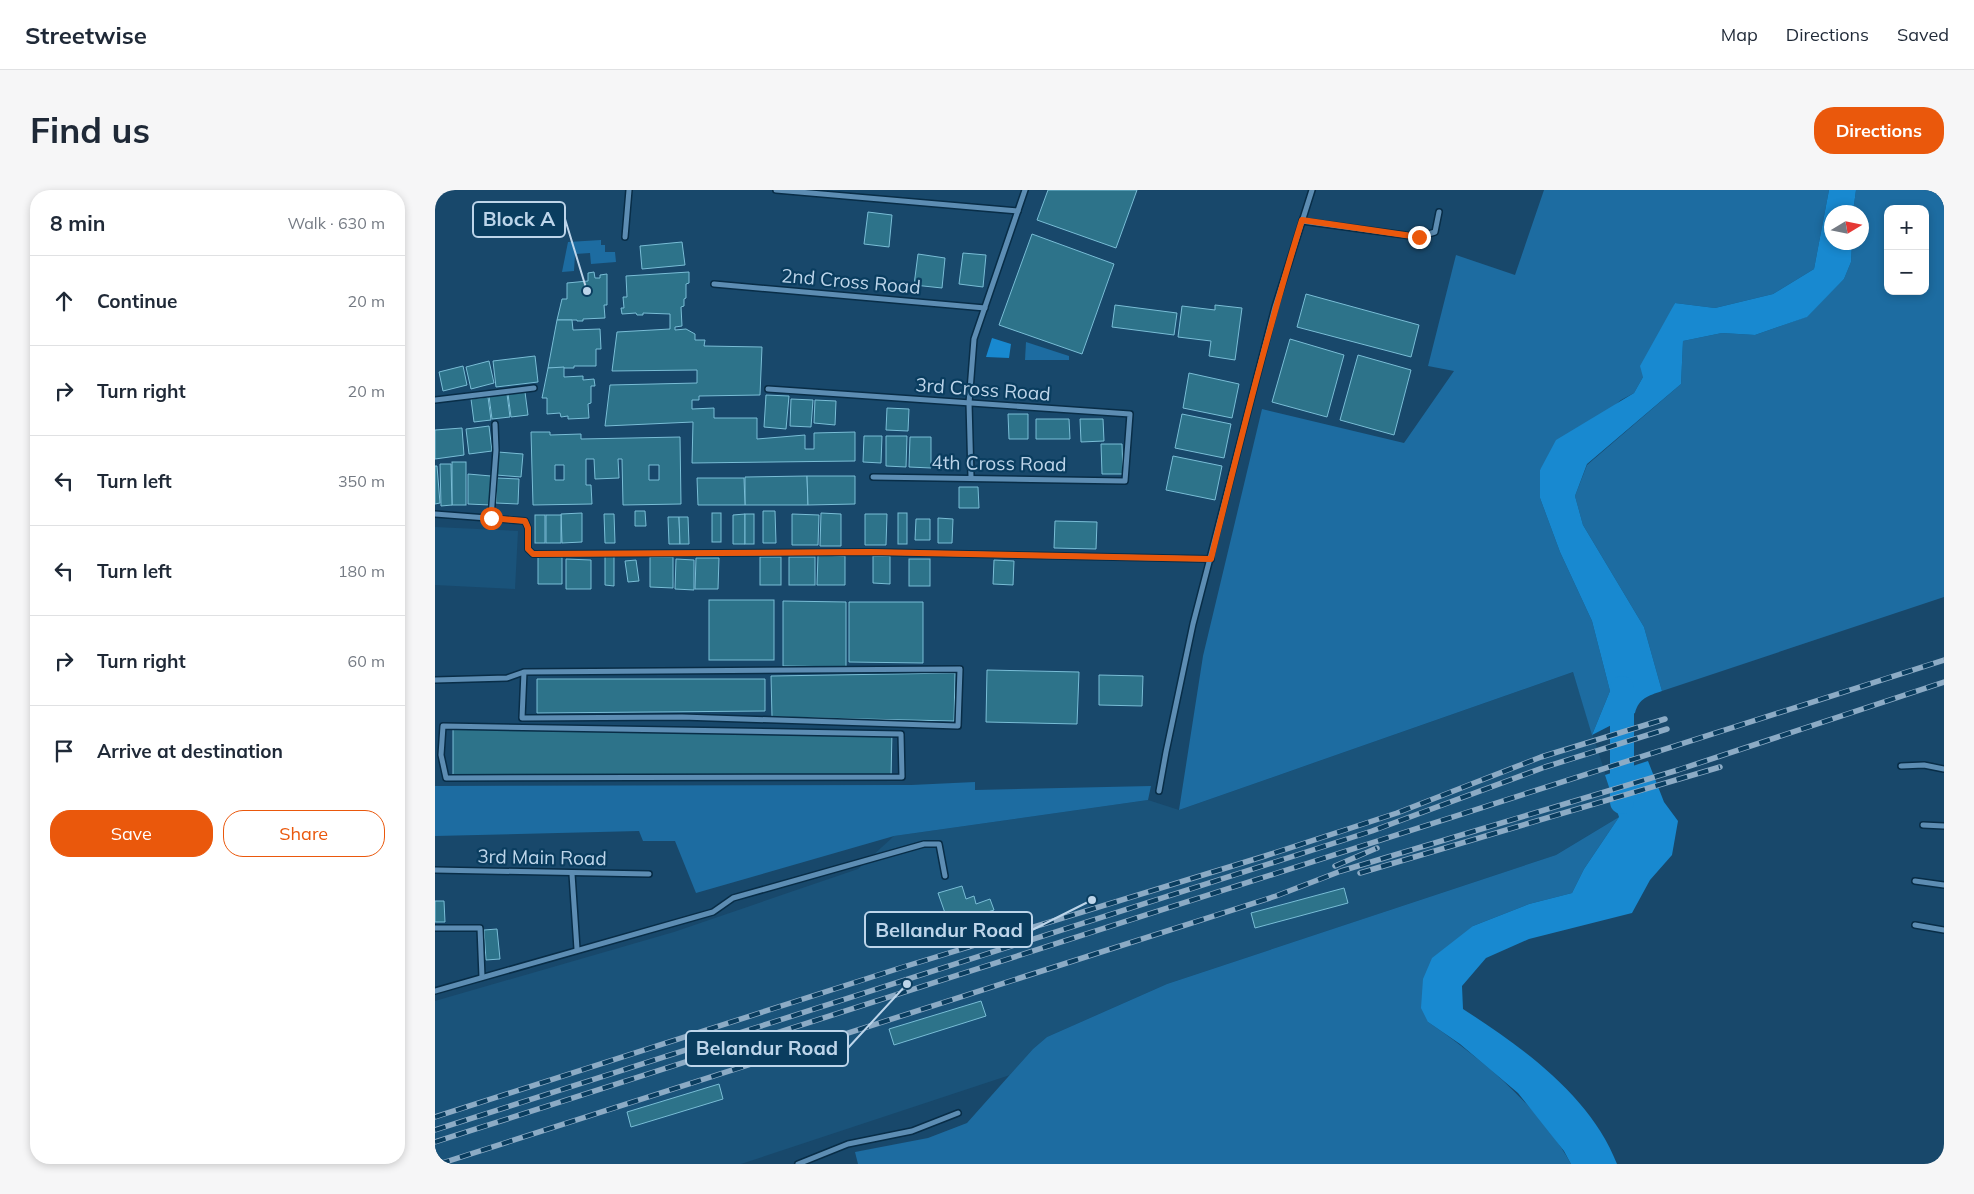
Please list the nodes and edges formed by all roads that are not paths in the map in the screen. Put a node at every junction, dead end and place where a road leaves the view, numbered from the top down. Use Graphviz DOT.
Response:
graph roads {
  1 [pos="629,190"];
  2 [pos="776,190"];
  3 [pos="1025,190"];
  4 [pos="1312,190"];
  5 [pos="1017,211"];
  6 [pos="1439,212"];
  7 [pos="1302,220"];
  8 [pos="625,237"];
  9 [pos="714,284"];
  10 [pos="985,308"];
  11 [pos="533,388"];
  12 [pos="769,389"];
  13 [pos="435,400"];
  14 [pos="969,403"];
  15 [pos="495,424"];
  16 [pos="873,477"];
  17 [pos="971,477"];
  18 [pos="1125,480"];
  19 [pos="435,514"];
  20 [pos="491,518"];
  21 [pos="1211,559"];
  22 [pos="524,672"];
  23 [pos="435,680"];
  24 [pos="443,726"];
  25 [pos="1901,766"];
  26 [pos="1944,769"];
  27 [pos="1159,792"];
  28 [pos="1923,825"];
  29 [pos="1944,826"];
  30 [pos="435,870"];
  31 [pos="572,874"];
  32 [pos="649,874"];
  33 [pos="945,876"];
  34 [pos="1915,882"];
  35 [pos="1944,885"];
  36 [pos="1915,925"];
  37 [pos="435,928"];
  38 [pos="1944,930"];
  39 [pos="577,950"];
  40 [pos="482,977"];
  41 [pos="435,991"];
  42 [pos="958,1113"];
  43 [pos="798,1164"];
  1 -- 8 [label="street"];
  2 -- 5 [label="street"];
  3 -- 5 [label="street"];
  4 -- 7 [label="street"];
  5 -- 10 [label="street"];
  6 -- 7 [label="street"];
  7 -- 21 [label="street"];
  9 -- 10 [label="street, 2nd Cross Road"];
  10 -- 14 [label="street"];
  11 -- 13 [label="street"];
  12 -- 14 [label="street, 3rd Cross Road"];
  14 -- 17 [label="street"];
  14 -- 18 [label="street, 3rd Cross Road"];
  15 -- 20 [label="street"];
  16 -- 17 [label="street, 4th Cross Road"];
  17 -- 18 [label="street, 4th Cross Road"];
  19 -- 20 [label="street"];
  20 -- 21 [label="street"];
  21 -- 27 [label="street"];
  22 -- 22 [label="street"];
  22 -- 23 [label="street"];
  24 -- 24 [label="street"];
  25 -- 26 [label="street"];
  28 -- 29 [label="street"];
  30 -- 31 [label="street, 3rd Main Road"];
  31 -- 32 [label="street, 3rd Main Road"];
  31 -- 39 [label="street"];
  33 -- 39 [label="street"];
  34 -- 35 [label="street"];
  36 -- 38 [label="street"];
  37 -- 40 [label="street"];
  39 -- 40 [label="street"];
  40 -- 41 [label="street"];
  42 -- 43 [label="street"];
}
